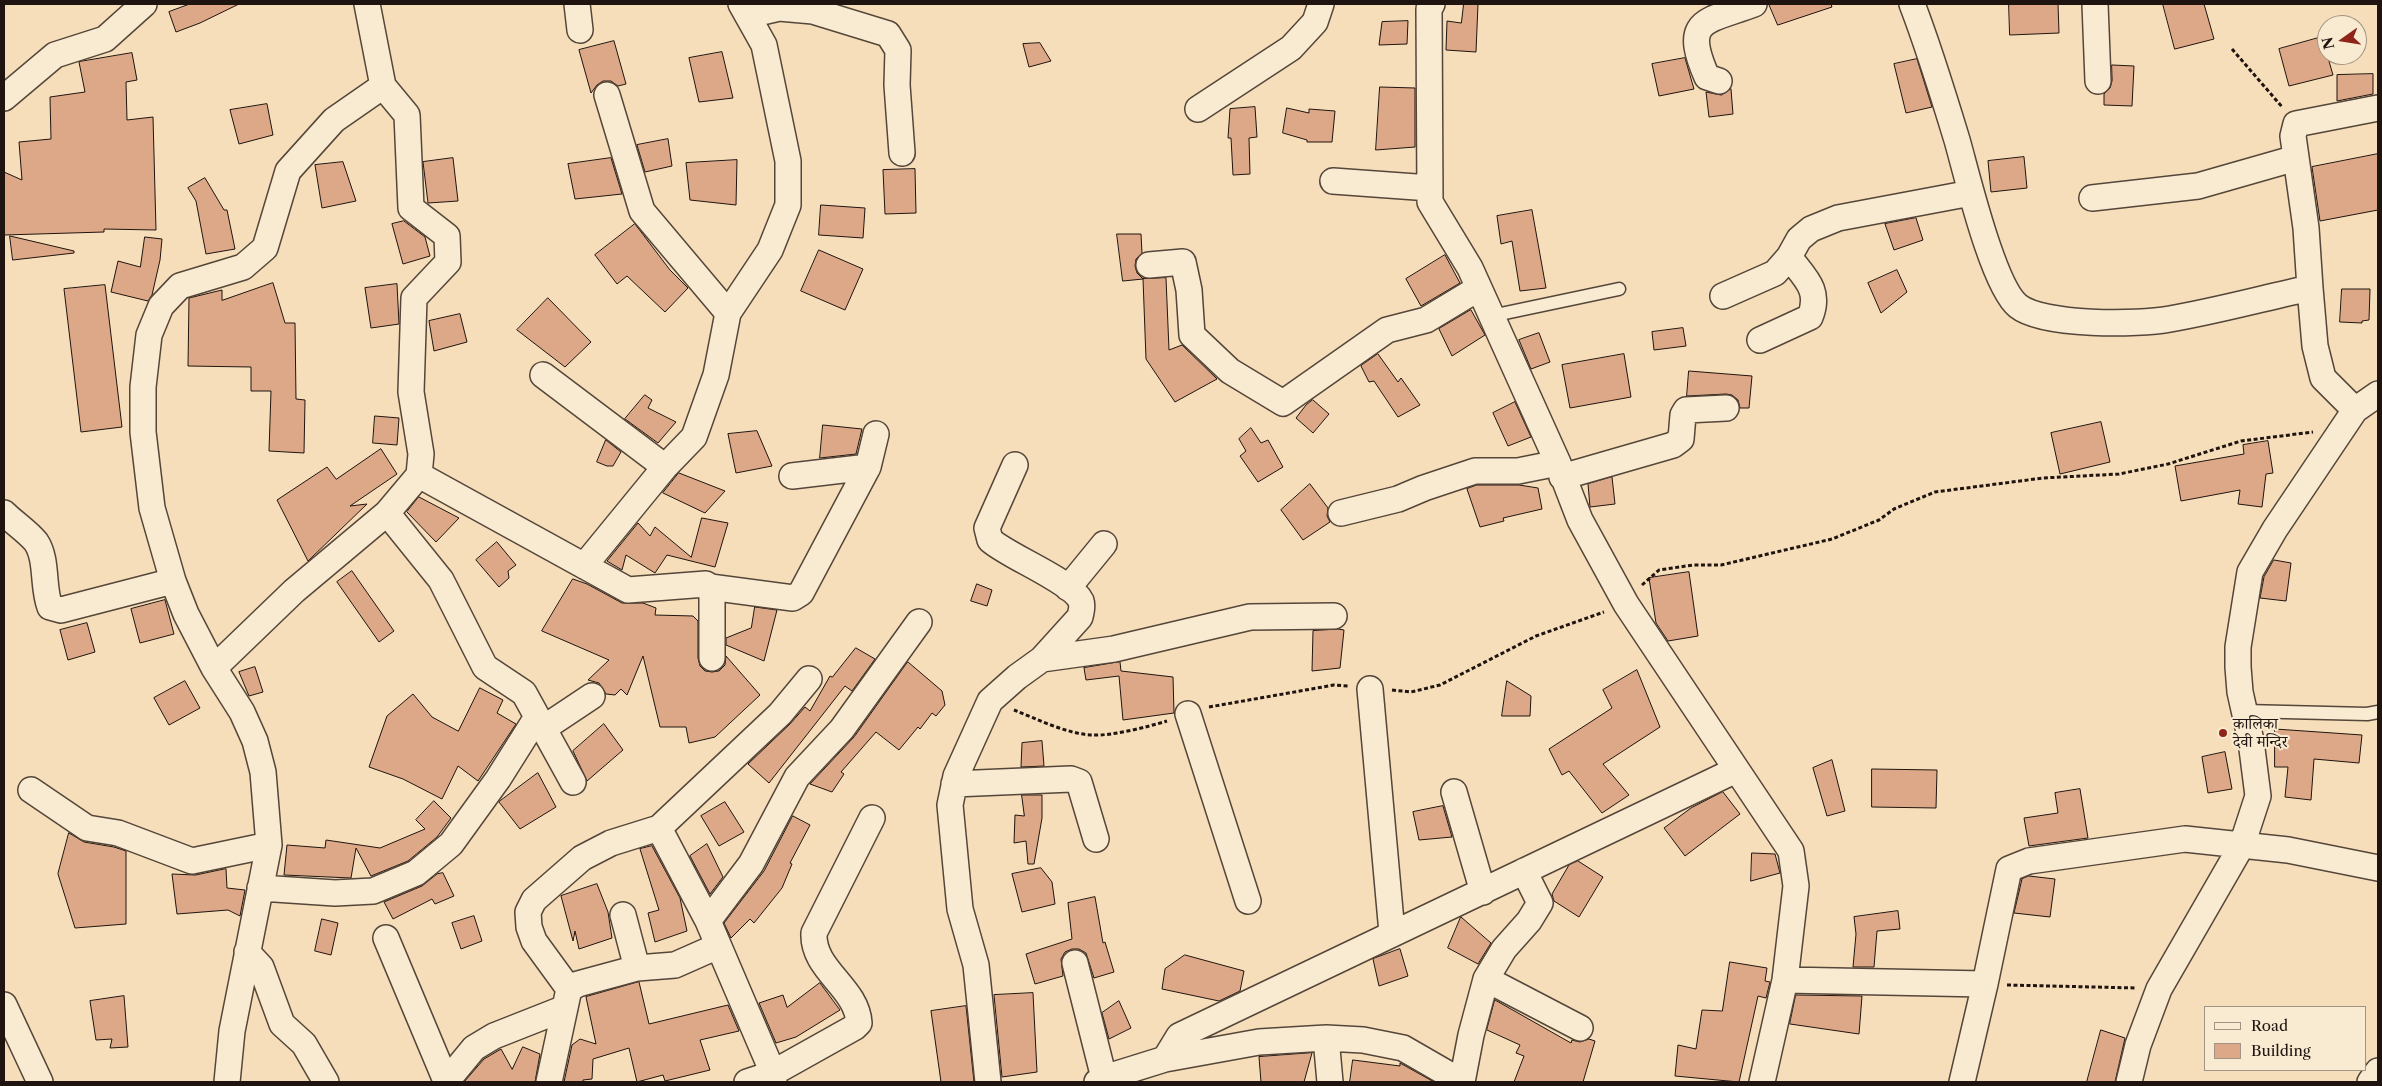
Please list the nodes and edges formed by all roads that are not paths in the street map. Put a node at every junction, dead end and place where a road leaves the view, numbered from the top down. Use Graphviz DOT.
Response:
graph roads {
  1 [pos="144,4"];
  2 [pos="367,4"];
  3 [pos="577,4"];
  4 [pos="1320,4"];
  5 [pos="1432,4"];
  6 [pos="1754,4"];
  7 [pos="1912,4"];
  8 [pos="2095,4"];
  9 [pos="745,10"];
  10 [pos="580,30"];
  11 [pos="1719,81"];
  12 [pos="2098,81"];
  13 [pos="383,86"];
  14 [pos="607,95"];
  15 [pos="4,98"];
  16 [pos="2378,108"];
  17 [pos="1198,109"];
  18 [pos="902,153"];
  19 [pos="2296,158"];
  20 [pos="1333,181"];
  21 [pos="1430,188"];
  22 [pos="1971,193"];
  23 [pos="2092,198"];
  24 [pos="1789,257"];
  25 [pos="1149,265"];
  26 [pos="1479,288"];
  27 [pos="2310,288"];
  28 [pos="1619,289"];
  29 [pos="1723,296"];
  30 [pos="728,313"];
  31 [pos="1491,316"];
  32 [pos="1760,340"];
  33 [pos="543,375"];
  34 [pos="2378,394"];
  35 [pos="1726,408"];
  36 [pos="2349,419"];
  37 [pos="876,434"];
  38 [pos="1014,465"];
  39 [pos="665,467"];
  40 [pos="868,467"];
  41 [pos="1560,470"];
  42 [pos="419,475"];
  43 [pos="792,476"];
  44 [pos="4,513"];
  45 [pos="387,513"];
  46 [pos="1342,513"];
  47 [pos="1104,544"];
  48 [pos="584,566"];
  49 [pos="173,581"];
  50 [pos="710,587"];
  51 [pos="1068,588"];
  52 [pos="1334,616"];
  53 [pos="919,622"];
  54 [pos="712,658"];
  55 [pos="1042,659"];
  56 [pos="214,668"];
  57 [pos="809,680"];
  58 [pos="1370,689"];
  59 [pos="592,696"];
  60 [pos="2245,711"];
  61 [pos="2378,712"];
  62 [pos="1188,714"];
  63 [pos="540,722"];
  64 [pos="1736,770"];
  65 [pos="573,782"];
  66 [pos="954,784"];
  67 [pos="31,790"];
  68 [pos="1454,792"];
  69 [pos="872,818"];
  70 [pos="659,828"];
  71 [pos="1096,839"];
  72 [pos="2242,845"];
  73 [pos="269,846"];
  74 [pos="2378,868"];
  75 [pos="1524,871"];
  76 [pos="260,888"];
  77 [pos="1483,892"];
  78 [pos="1248,901"];
  79 [pos="623,915"];
  80 [pos="708,921"];
  81 [pos="1392,933"];
  82 [pos="386,938"];
  83 [pos="718,946"];
  84 [pos="247,952"];
  85 [pos="1075,963"];
  86 [pos="637,968"];
  87 [pos="1486,979"];
  88 [pos="1785,980"];
  89 [pos="1985,984"];
  90 [pos="567,998"];
  91 [pos="4,1005"];
  92 [pos="1580,1028"];
  93 [pos="1326,1038"];
  94 [pos="1165,1059"];
  95 [pos="2378,1071"];
  96 [pos="772,1078"];
  97 [pos="1102,1081"];
  98 [pos="40,1082"];
  99 [pos="227,1082"];
  100 [pos="326,1082"];
  101 [pos="446,1082"];
  102 [pos="549,1082"];
  103 [pos="747,1082"];
  104 [pos="988,1082"];
  105 [pos="1330,1082"];
  106 [pos="1462,1082"];
  107 [pos="1762,1082"];
  108 [pos="1962,1082"];
  109 [pos="2129,1082"];
  110 [pos="2370,1082"];
  1 -- 15 [label="street"];
  2 -- 13 [label="street"];
  3 -- 10 [label="street"];
  4 -- 17 [label="street"];
  5 -- 21 [label="street"];
  6 -- 11 [label="street"];
  7 -- 22 [label="street"];
  8 -- 12 [label="street"];
  9 -- 18 [label="street"];
  9 -- 30 [label="street"];
  13 -- 42 [label="street"];
  13 -- 49 [label="street"];
  14 -- 30 [label="street"];
  16 -- 19 [label="street"];
  19 -- 23 [label="street"];
  19 -- 27 [label="street"];
  20 -- 21 [label="street"];
  21 -- 26 [label="street"];
  22 -- 24 [label="street"];
  22 -- 27 [label="street"];
  24 -- 29 [label="street"];
  24 -- 32 [label="street"];
  25 -- 26 [label="street"];
  26 -- 31 [label="street"];
  27 -- 36 [label="street"];
  28 -- 31 [label="lane"];
  30 -- 39 [label="street"];
  31 -- 41 [label="street"];
  33 -- 39 [label="street"];
  34 -- 36 [label="street"];
  35 -- 41 [label="street"];
  36 -- 60 [label="street"];
  37 -- 40 [label="street"];
  38 -- 51 [label="street"];
  39 -- 48 [label="street"];
  40 -- 43 [label="street"];
  40 -- 50 [label="street"];
  41 -- 46 [label="street"];
  41 -- 64 [label="street"];
  42 -- 45 [label="street"];
  42 -- 48 [label="street"];
  44 -- 49 [label="street"];
  45 -- 56 [label="street"];
  45 -- 63 [label="street"];
  47 -- 51 [label="street"];
  48 -- 50 [label="street"];
  49 -- 56 [label="street"];
  50 -- 54 [label="street"];
  51 -- 55 [label="street"];
  52 -- 55 [label="street"];
  53 -- 80 [label="street"];
  55 -- 66 [label="street"];
  56 -- 73 [label="street"];
  57 -- 70 [label="street"];
  58 -- 81 [label="street"];
  59 -- 63 [label="street"];
  60 -- 61 [label="lane"];
  60 -- 72 [label="street"];
  62 -- 78 [label="street"];
  63 -- 65 [label="street"];
  63 -- 76 [label="street"];
  64 -- 75 [label="street"];
  64 -- 88 [label="street"];
  66 -- 71 [label="street"];
  66 -- 104 [label="street"];
  67 -- 73 [label="street"];
  68 -- 77 [label="street"];
  69 -- 96 [label="street"];
  70 -- 80 [label="street"];
  70 -- 90 [label="street"];
  72 -- 74 [label="street"];
  72 -- 89 [label="street"];
  72 -- 109 [label="street"];
  73 -- 76 [label="street"];
  75 -- 77 [label="street"];
  75 -- 87 [label="street"];
  76 -- 84 [label="street"];
  77 -- 81 [label="street"];
  79 -- 86 [label="street"];
  80 -- 83 [label="street"];
  81 -- 94 [label="street"];
  82 -- 101 [label="street"];
  83 -- 86 [label="street"];
  83 -- 96 [label="street"];
  84 -- 99 [label="street"];
  84 -- 100 [label="street"];
  85 -- 97 [label="street"];
  86 -- 90 [label="street"];
  87 -- 92 [label="street"];
  87 -- 106 [label="street"];
  88 -- 89 [label="street"];
  88 -- 107 [label="street"];
  89 -- 108 [label="street"];
  90 -- 101 [label="street"];
  90 -- 102 [label="street"];
  91 -- 98 [label="street"];
  93 -- 94 [label="street"];
  93 -- 105 [label="street"];
  93 -- 106 [label="street"];
  94 -- 97 [label="street"];
  95 -- 110 [label="street"];
  96 -- 103 [label="street"];
}
